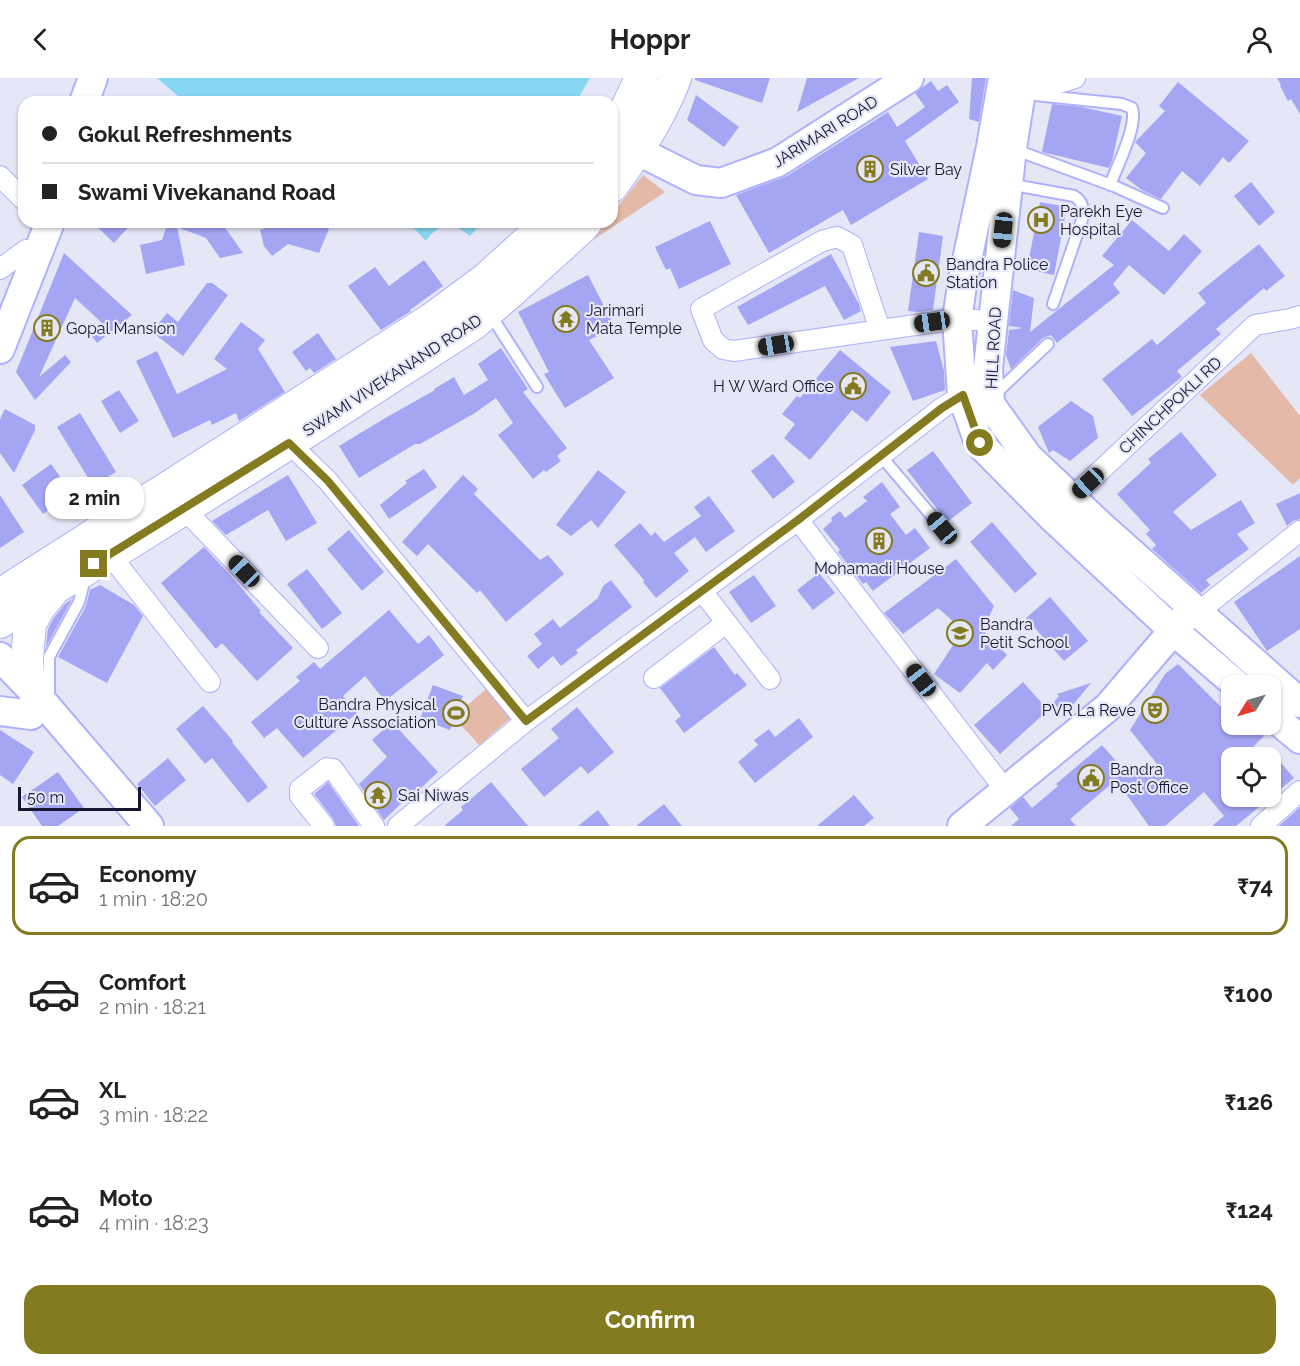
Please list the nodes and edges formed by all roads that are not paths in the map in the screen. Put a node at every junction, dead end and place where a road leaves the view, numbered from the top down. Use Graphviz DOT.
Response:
graph roads {
  1 [pos="93,78"];
  2 [pos="101,78"];
  3 [pos="641,78"];
  4 [pos="675,78"];
  5 [pos="909,78"];
  6 [pos="1075,78"];
  7 [pos="1014,85"];
  8 [pos="86,96"];
  9 [pos="95,96"];
  10 [pos="621,143"];
  11 [pos="1012,148"];
  12 [pos="0,176"];
  13 [pos="1008,184"];
  14 [pos="1110,185"];
  15 [pos="18,194"];
  16 [pos="1163,208"];
  17 [pos="33,228"];
  18 [pos="48,228"];
  19 [pos="542,228"];
  20 [pos="581,228"];
  21 [pos="26,250"];
  22 [pos="0,269"];
  23 [pos="1053,304"];
  24 [pos="488,311"];
  25 [pos="0,314"];
  26 [pos="1300,316"];
  27 [pos="957,319"];
  28 [pos="993,321"];
  29 [pos="880,330"];
  30 [pos="1048,344"];
  31 [pos="0,349"];
  32 [pos="537,387"];
  33 [pos="981,391"];
  34 [pos="289,443"];
  35 [pos="881,456"];
  36 [pos="1061,508"];
  37 [pos="184,509"];
  38 [pos="798,520"];
  39 [pos="942,528"];
  40 [pos="1300,531"];
  41 [pos="110,555"];
  42 [pos="0,575"];
  43 [pos="56,578"];
  44 [pos="702,591"];
  45 [pos="0,595"];
  46 [pos="1195,610"];
  47 [pos="0,622"];
  48 [pos="726,623"];
  49 [pos="1174,631"];
  50 [pos="318,648"];
  51 [pos="0,657"];
  52 [pos="1225,675"];
  53 [pos="654,678"];
  54 [pos="770,680"];
  55 [pos="210,682"];
  56 [pos="0,684"];
  57 [pos="1300,703"];
  58 [pos="37,704"];
  59 [pos="0,711"];
  60 [pos="526,721"];
  61 [pos="1281,722"];
  62 [pos="1300,737"];
  63 [pos="1006,791"];
  64 [pos="1300,791"];
  65 [pos="134,826"];
  66 [pos="149,826"];
  67 [pos="324,826"];
  68 [pos="374,826"];
  69 [pos="398,826"];
  70 [pos="963,826"];
  71 [pos="1261,826"];
  1 -- 8 [label="main road"];
  2 -- 9 [label="main road"];
  3 -- 10 [label="main road"];
  4 -- 10 [label="main road"];
  5 -- 10 [label="main road, JARIMARI ROAD"];
  6 -- 7 [label="street"];
  7 -- 11 [label="main road, HILL ROAD"];
  7 -- 14 [label="lane"];
  7 -- 27 [label="main road, HILL ROAD"];
  11 -- 13 [label="main road, HILL ROAD"];
  11 -- 14 [label="lane"];
  12 -- 15 [label="street"];
  13 -- 23 [label="lane"];
  13 -- 28 [label="main road, HILL ROAD"];
  14 -- 16 [label="lane"];
  17 -- 21 [label="main road"];
  18 -- 31 [label="main road"];
  19 -- 43 [label="main road, SWAMI VIVEKANAND ROAD"];
  20 -- 24 [label="main road, SWAMI VIVEKANAND ROAD"];
  21 -- 22 [label="street"];
  21 -- 25 [label="main road"];
  24 -- 32 [label="lane"];
  24 -- 34 [label="main road, SWAMI VIVEKANAND ROAD"];
  26 -- 36 [label="street, CHINCHPOKLI RD"];
  27 -- 28 [label="street"];
  27 -- 29 [label="street"];
  27 -- 33 [label="main road, HILL ROAD"];
  28 -- 33 [label="main road, HILL ROAD"];
  29 -- 29 [label="street"];
  30 -- 33 [label="lane"];
  33 -- 35 [label="street"];
  33 -- 36 [label="main road, HILL ROAD"];
  34 -- 37 [label="main road, SWAMI VIVEKANAND ROAD"];
  34 -- 60 [label="street"];
  35 -- 38 [label="street"];
  35 -- 39 [label="lane"];
  36 -- 46 [label="main road, HILL ROAD"];
  36 -- 49 [label="main road, HILL ROAD"];
  37 -- 41 [label="main road, SWAMI VIVEKANAND ROAD"];
  37 -- 50 [label="street"];
  38 -- 44 [label="street"];
  38 -- 63 [label="street"];
  40 -- 46 [label="street"];
  41 -- 43 [label="main road, SWAMI VIVEKANAND ROAD"];
  41 -- 55 [label="street"];
  42 -- 43 [label="main road"];
  43 -- 45 [label="main road, SWAMI VIVEKANAND ROAD"];
  43 -- 47 [label="main road, SWAMI VIVEKANAND ROAD"];
  43 -- 58 [label="main road"];
  44 -- 48 [label="street"];
  44 -- 60 [label="street"];
  46 -- 49 [label="main road"];
  46 -- 57 [label="main road, HILL ROAD"];
  48 -- 53 [label="street"];
  48 -- 54 [label="street"];
  49 -- 52 [label="main road, HILL ROAD"];
  49 -- 63 [label="main road"];
  51 -- 58 [label="main road"];
  56 -- 58 [label="main road"];
  58 -- 59 [label="main road"];
  58 -- 65 [label="main road"];
  58 -- 66 [label="main road"];
  60 -- 69 [label="street"];
  61 -- 62 [label="main road"];
  63 -- 70 [label="main road"];
  64 -- 71 [label="street"];
  67 -- 68 [label="street"];
}
